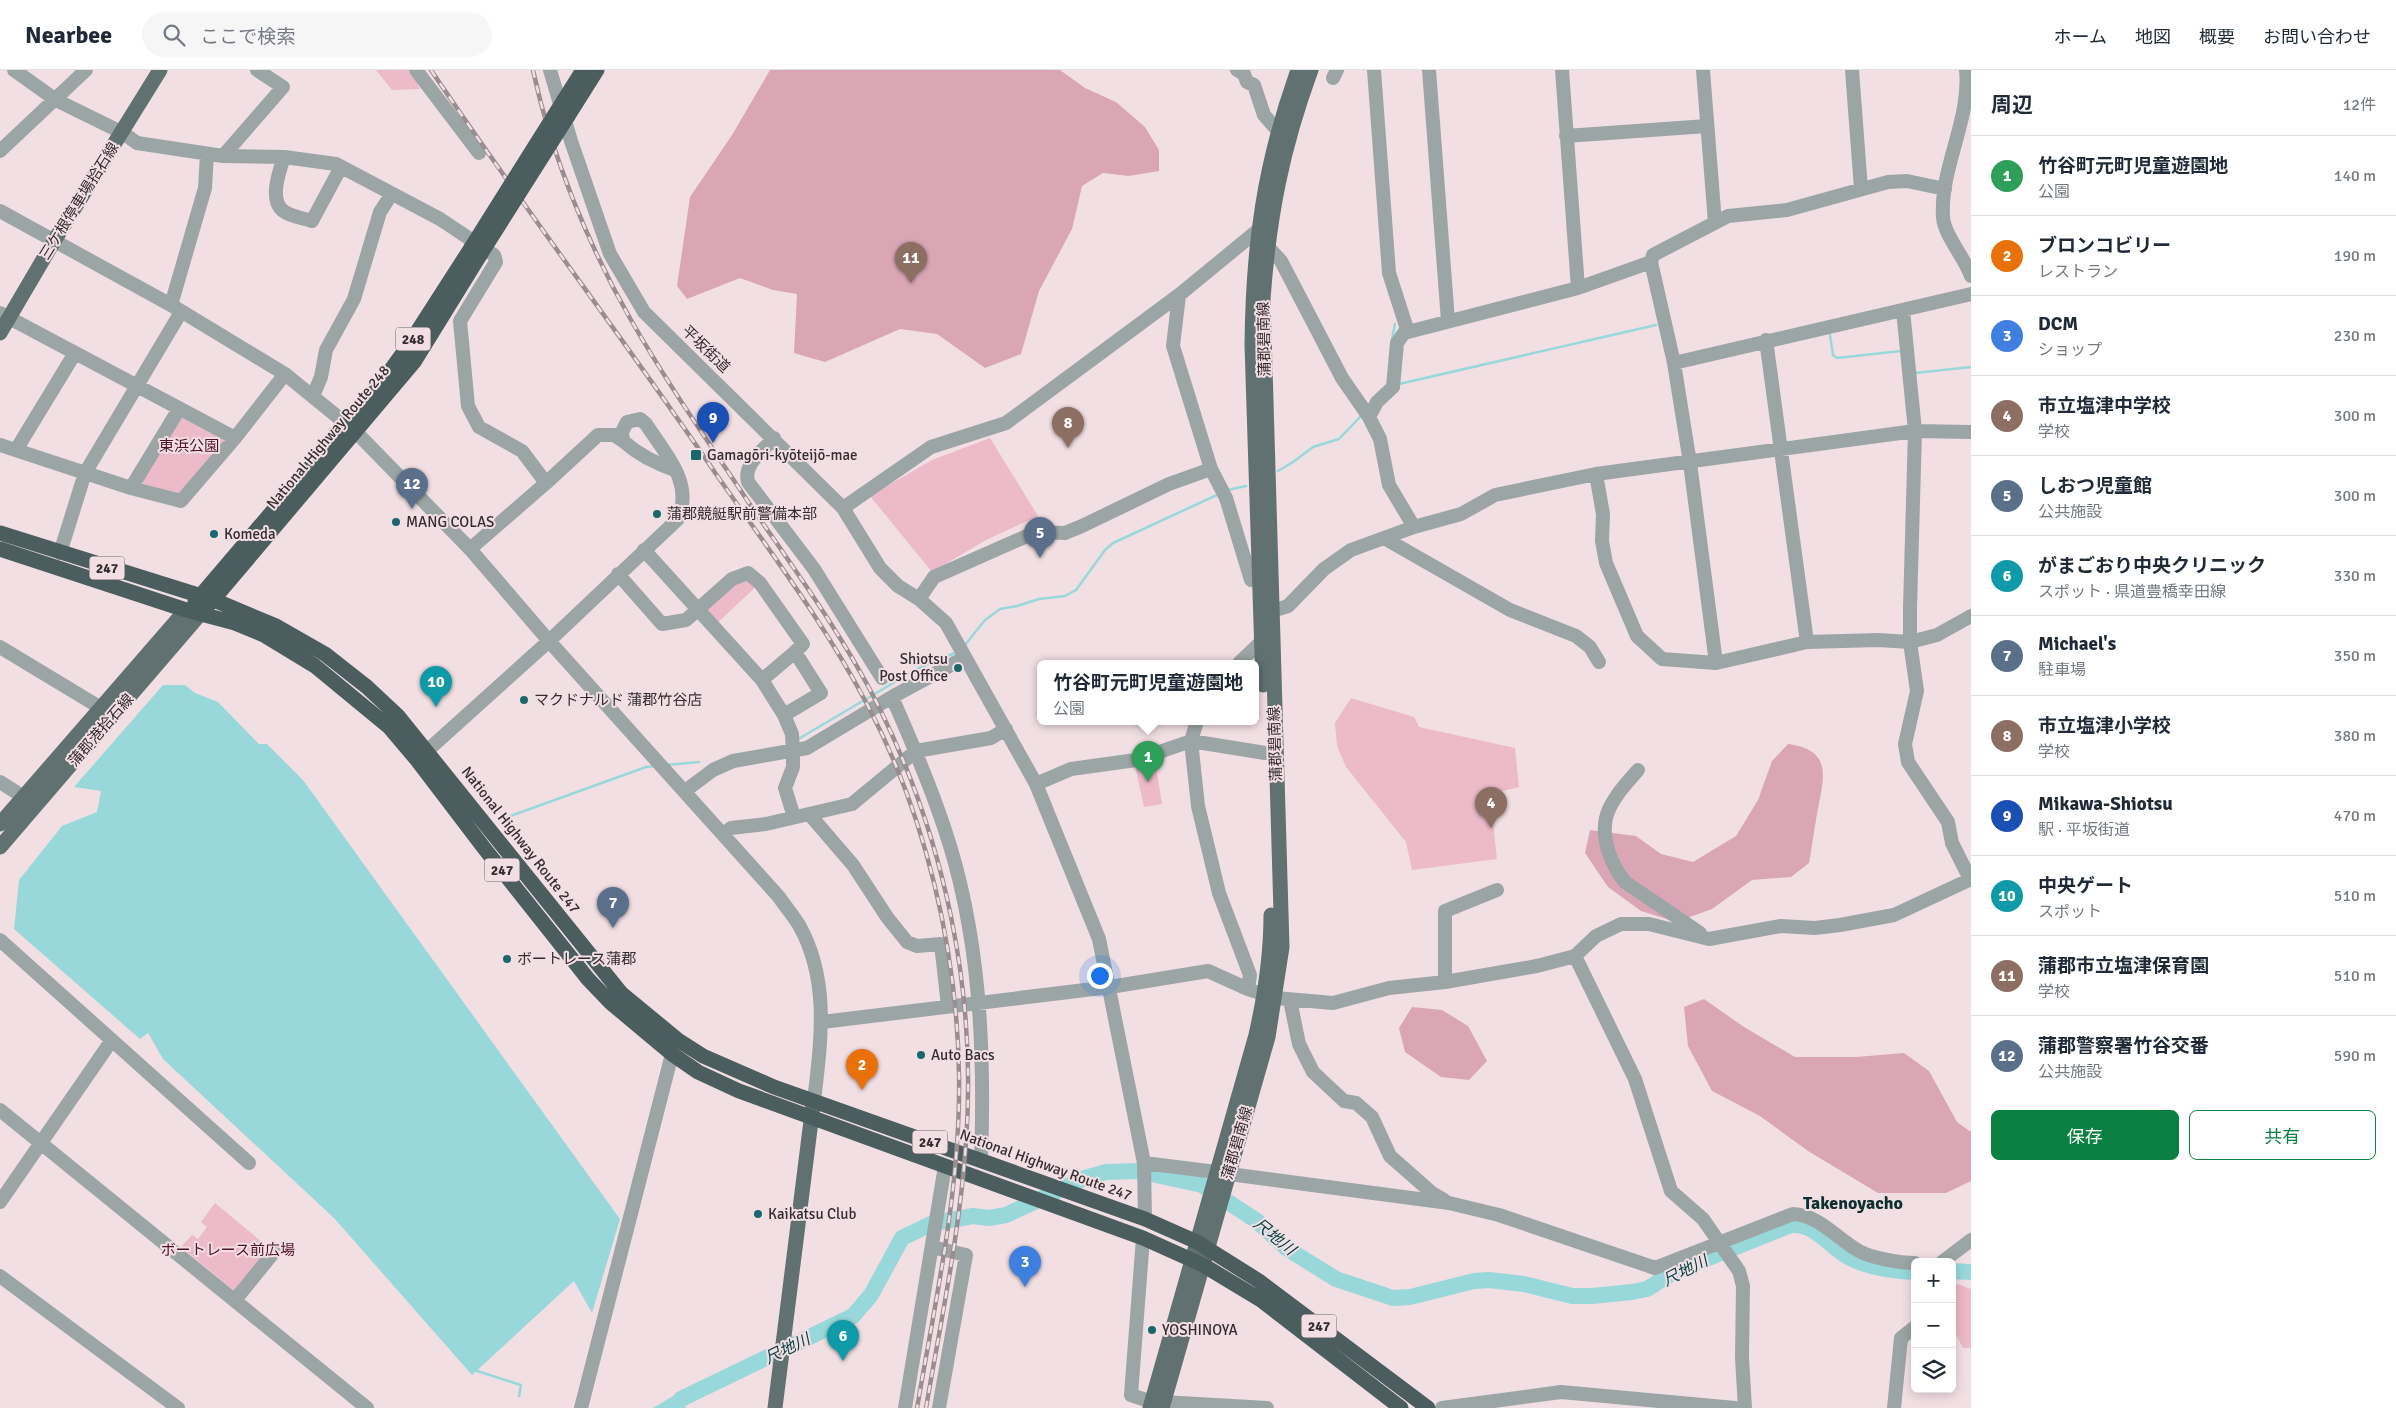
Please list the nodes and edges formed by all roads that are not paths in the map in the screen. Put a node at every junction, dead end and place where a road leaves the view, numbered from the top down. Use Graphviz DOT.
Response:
graph roads {
  1 [pos="14,70"];
  2 [pos="86,70"];
  3 [pos="160,70"];
  4 [pos="257,70"];
  5 [pos="416,70"];
  6 [pos="550,70"];
  7 [pos="583,70"];
  8 [pos="597,70"];
  9 [pos="1237,70"];
  10 [pos="1298,70"];
  11 [pos="1310,70"];
  12 [pos="1374,70"];
  13 [pos="1429,70"];
  14 [pos="1562,70"];
  15 [pos="1703,70"];
  16 [pos="1852,70"];
  17 [pos="1966,70"];
  18 [pos="56,100"];
  19 [pos="1707,126"];
  20 [pos="1278,131"];
  21 [pos="123,132"];
  22 [pos="1566,136"];
  23 [pos="0,151"];
  24 [pos="479,153"];
  25 [pos="207,154"];
  26 [pos="223,156"];
  27 [pos="284,158"];
  28 [pos="341,167"];
  29 [pos="1861,188"];
  30 [pos="1945,188"];
  31 [pos="391,195"];
  32 [pos="0,211"];
  33 [pos="1715,224"];
  34 [pos="1257,231"];
  35 [pos="54,240"];
  36 [pos="1267,246"];
  37 [pos="476,251"];
  38 [pos="1651,262"];
  39 [pos="1971,276"];
  40 [pos="1578,288"];
  41 [pos="1971,294"];
  42 [pos="1179,295"];
  43 [pos="176,308"];
  44 [pos="1903,310"];
  45 [pos="5,315"];
  46 [pos="1448,322"];
  47 [pos="1408,332"];
  48 [pos="0,333"];
  49 [pos="1766,340"];
  50 [pos="74,353"];
  51 [pos="1674,363"];
  52 [pos="285,374"];
  53 [pos="136,386"];
  54 [pos="313,396"];
  55 [pos="178,409"];
  56 [pos="1366,413"];
  57 [pos="350,428"];
  58 [pos="1915,431"];
  59 [pos="1971,432"];
  60 [pos="235,438"];
  61 [pos="774,438"];
  62 [pos="623,441"];
  63 [pos="0,445"];
  64 [pos="16,450"];
  65 [pos="1781,450"];
  66 [pos="1690,463"];
  67 [pos="1211,469"];
  68 [pos="675,470"];
  69 [pos="85,473"];
  70 [pos="1596,474"];
  71 [pos="546,483"];
  72 [pos="131,488"];
  73 [pos="843,508"];
  74 [pos="1414,527"];
  75 [pos="0,533"];
  76 [pos="1384,538"];
  77 [pos="0,549"];
  78 [pos="470,549"];
  79 [pos="644,550"];
  80 [pos="60,553"];
  81 [pos="1259,571"];
  82 [pos="618,574"];
  83 [pos="207,599"];
  84 [pos="919,599"];
  85 [pos="696,609"];
  86 [pos="193,611"];
  87 [pos="1266,613"];
  88 [pos="1971,616"];
  89 [pos="549,641"];
  90 [pos="1262,641"];
  91 [pos="1807,642"];
  92 [pos="1910,642"];
  93 [pos="0,647"];
  94 [pos="795,652"];
  95 [pos="961,652"];
  96 [pos="1242,660"];
  97 [pos="1599,662"];
  98 [pos="1716,663"];
  99 [pos="882,678"];
  100 [pos="762,680"];
  101 [pos="892,697"];
  102 [pos="106,714"];
  103 [pos="784,715"];
  104 [pos="1195,725"];
  105 [pos="1006,729"];
  106 [pos="1191,741"];
  107 [pos="428,750"];
  108 [pos="916,751"];
  109 [pos="793,752"];
  110 [pos="1265,753"];
  111 [pos="1638,770"];
  112 [pos="0,782"];
  113 [pos="1036,784"];
  114 [pos="684,791"];
  115 [pos="23,797"];
  116 [pos="37,805"];
  117 [pos="810,815"];
  118 [pos="794,816"];
  119 [pos="0,824"];
  120 [pos="724,834"];
  121 [pos="0,847"];
  122 [pos="1970,879"];
  123 [pos="1497,890"];
  124 [pos="1709,939"];
  125 [pos="0,940"];
  126 [pos="1574,956"];
  127 [pos="1445,982"];
  128 [pos="1110,987"];
  129 [pos="1248,989"];
  130 [pos="1277,997"];
  131 [pos="979,1002"];
  132 [pos="948,1006"];
  133 [pos="822,1022"];
  134 [pos="112,1040"];
  135 [pos="672,1054"];
  136 [pos="814,1101"];
  137 [pos="0,1110"];
  138 [pos="811,1118"];
  139 [pos="42,1143"];
  140 [pos="981,1160"];
  141 [pos="249,1163"];
  142 [pos="945,1166"];
  143 [pos="1144,1169"];
  144 [pos="1218,1187"];
  145 [pos="0,1202"];
  146 [pos="1449,1203"];
  147 [pos="1145,1219"];
  148 [pos="1143,1238"];
  149 [pos="1971,1240"];
  150 [pos="933,1241"];
  151 [pos="1202,1246"];
  152 [pos="1723,1247"];
  153 [pos="274,1252"];
  154 [pos="1949,1258"];
  155 [pos="1198,1263"];
  156 [pos="1911,1263"];
  157 [pos="0,1276"];
  158 [pos="236,1300"];
  159 [pos="1911,1330"];
  160 [pos="1157,1405"];
  161 [pos="1394,1407"];
  162 [pos="178,1408"];
  163 [pos="367,1408"];
  164 [pos="581,1408"];
  165 [pos="775,1408"];
  166 [pos="905,1408"];
  167 [pos="939,1408"];
  168 [pos="1267,1408"];
  169 [pos="1428,1408"];
  170 [pos="1442,1408"];
  171 [pos="1735,1408"];
  172 [pos="1745,1408"];
  173 [pos="1894,1408"];
  1 -- 18 [label="street"];
  2 -- 18 [label="street"];
  3 -- 21 [label="main road, 三ケ根停車場拾石線"];
  4 -- 26 [label="street"];
  5 -- 24 [label="street"];
  6 -- 61 [label="street, 平坂街道"];
  7 -- 37 [label="highway, National Highway Route 248 / 248, bridge"];
  8 -- 37 [label="highway, National Highway Route 248 / 248, bridge"];
  9 -- 20 [label="street"];
  10 -- 20 [label="main road, 蒲郡碧南線"];
  11 -- 36 [label="main road, 蒲郡碧南線"];
  12 -- 47 [label="street"];
  13 -- 46 [label="street"];
  14 -- 22 [label="street"];
  15 -- 19 [label="street"];
  16 -- 29 [label="street"];
  17 -- 30 [label="street"];
  18 -- 21 [label="street"];
  18 -- 23 [label="street"];
  19 -- 22 [label="street"];
  19 -- 33 [label="street"];
  20 -- 34 [label="main road, 蒲郡碧南線"];
  21 -- 25 [label="street"];
  21 -- 35 [label="main road, 三ケ根停車場拾石線"];
  22 -- 40 [label="street"];
  25 -- 26 [label="street"];
  25 -- 43 [label="street"];
  26 -- 27 [label="street"];
  27 -- 28 [label="street"];
  27 -- 28 [label="street"];
  28 -- 31 [label="street"];
  29 -- 30 [label="street"];
  29 -- 33 [label="street"];
  30 -- 39 [label="street"];
  31 -- 54 [label="street"];
  31 -- 71 [label="street"];
  32 -- 35 [label="street"];
  33 -- 38 [label="street"];
  34 -- 42 [label="street"];
  34 -- 81 [label="main road, 蒲郡碧南線"];
  35 -- 43 [label="street"];
  35 -- 45 [label="main road, 三ケ根停車場拾石線"];
  36 -- 56 [label="street"];
  36 -- 87 [label="main road, 蒲郡碧南線"];
  37 -- 57 [label="highway, National Highway Route 248 / 248"];
  38 -- 40 [label="street"];
  38 -- 51 [label="street"];
  40 -- 46 [label="street"];
  41 -- 44 [label="street"];
  42 -- 67 [label="street"];
  42 -- 73 [label="street"];
  43 -- 52 [label="street"];
  43 -- 53 [label="street"];
  44 -- 49 [label="street"];
  44 -- 58 [label="street"];
  45 -- 48 [label="main road, 三ケ根停車場拾石線"];
  45 -- 50 [label="street"];
  46 -- 47 [label="street"];
  47 -- 56 [label="street"];
  49 -- 51 [label="street"];
  49 -- 65 [label="street"];
  50 -- 53 [label="street"];
  50 -- 64 [label="street"];
  51 -- 66 [label="street"];
  52 -- 54 [label="street"];
  52 -- 60 [label="street"];
  53 -- 55 [label="street"];
  53 -- 69 [label="street"];
  54 -- 57 [label="street"];
  55 -- 60 [label="street"];
  55 -- 72 [label="street"];
  56 -- 74 [label="street"];
  57 -- 78 [label="street"];
  57 -- 83 [label="highway, National Highway Route 248 / 248"];
  58 -- 59 [label="street"];
  58 -- 65 [label="street"];
  58 -- 92 [label="street"];
  60 -- 72 [label="street"];
  61 -- 73 [label="street, 平坂街道"];
  61 -- 99 [label="street"];
  62 -- 68 [label="street"];
  62 -- 68 [label="street"];
  62 -- 71 [label="street"];
  63 -- 64 [label="street"];
  64 -- 69 [label="street"];
  65 -- 66 [label="street"];
  65 -- 91 [label="street"];
  66 -- 70 [label="street"];
  66 -- 98 [label="street"];
  67 -- 81 [label="street"];
  67 -- 84 [label="street"];
  68 -- 79 [label="street"];
  69 -- 72 [label="street"];
  69 -- 80 [label="street"];
  70 -- 74 [label="street"];
  70 -- 98 [label="street"];
  71 -- 78 [label="street"];
  73 -- 84 [label="street, 平坂街道"];
  74 -- 76 [label="street"];
  75 -- 80 [label="highway, National Highway Route 247 / 247"];
  76 -- 87 [label="street"];
  76 -- 97 [label="street"];
  77 -- 86 [label="highway, 247"];
  78 -- 89 [label="street"];
  79 -- 82 [label="street"];
  79 -- 85 [label="street"];
  80 -- 83 [label="highway, National Highway Route 247 / 247"];
  81 -- 87 [label="main road, 蒲郡碧南線"];
  82 -- 85 [label="street"];
  82 -- 89 [label="street"];
  83 -- 86 [label="highway, National Highway Route 248 / 248"];
  83 -- 107 [label="highway, National Highway Route 247 / 247"];
  84 -- 95 [label="street, 平坂街道"];
  85 -- 94 [label="street"];
  85 -- 100 [label="street"];
  86 -- 102 [label="main road, 蒲郡港拾石線"];
  86 -- 135 [label="highway, 247"];
  87 -- 90 [label="main road, 蒲郡碧南線"];
  87 -- 130 [label="main road, 蒲郡碧南線"];
  88 -- 92 [label="street"];
  89 -- 107 [label="street"];
  89 -- 114 [label="street"];
  90 -- 96 [label="street"];
  90 -- 110 [label="main road, 蒲郡碧南線"];
  91 -- 92 [label="street"];
  91 -- 98 [label="street"];
  92 -- 122 [label="street"];
  93 -- 102 [label="street"];
  94 -- 100 [label="street"];
  94 -- 103 [label="street"];
  95 -- 101 [label="street"];
  95 -- 105 [label="street, 平坂街道"];
  100 -- 103 [label="street"];
  101 -- 108 [label="street"];
  101 -- 109 [label="street"];
  102 -- 115 [label="main road, 蒲郡港拾石線"];
  102 -- 116 [label="main road, 蒲郡港拾石線"];
  103 -- 109 [label="street"];
  104 -- 106 [label="street"];
  105 -- 108 [label="street"];
  105 -- 113 [label="street, 平坂街道"];
  106 -- 110 [label="street"];
  106 -- 113 [label="street"];
  106 -- 129 [label="street"];
  107 -- 136 [label="highway, National Highway Route 247 / 247"];
  108 -- 117 [label="street"];
  108 -- 131 [label="street"];
  109 -- 114 [label="street"];
  109 -- 118 [label="street"];
  110 -- 130 [label="main road, 蒲郡碧南線"];
  111 -- 124 [label="street"];
  112 -- 115 [label="street"];
  113 -- 128 [label="street, 平坂街道"];
  114 -- 120 [label="street"];
  115 -- 116 [label="street"];
  115 -- 119 [label="main road, 蒲郡港拾石線"];
  116 -- 121 [label="main road, 蒲郡港拾石線"];
  117 -- 118 [label="street"];
  117 -- 132 [label="street"];
  118 -- 120 [label="street"];
  120 -- 133 [label="street"];
  122 -- 124 [label="street"];
  123 -- 127 [label="street"];
  124 -- 126 [label="street"];
  125 -- 134 [label="street"];
  126 -- 127 [label="street"];
  126 -- 152 [label="street"];
  127 -- 130 [label="street"];
  128 -- 129 [label="street"];
  128 -- 131 [label="street"];
  128 -- 143 [label="street, 平坂街道"];
  129 -- 130 [label="street"];
  130 -- 144 [label="main road, 蒲郡碧南線"];
  130 -- 146 [label="street"];
  131 -- 132 [label="street"];
  131 -- 140 [label="street"];
  132 -- 133 [label="street"];
  133 -- 136 [label="street"];
  134 -- 139 [label="street"];
  134 -- 141 [label="street"];
  135 -- 138 [label="highway, 247"];
  135 -- 164 [label="street"];
  136 -- 138 [label="main road"];
  136 -- 140 [label="highway, National Highway Route 247 / 247"];
  137 -- 139 [label="street"];
  138 -- 142 [label="highway, 247"];
  138 -- 165 [label="main road"];
  139 -- 145 [label="street"];
  139 -- 158 [label="street"];
  140 -- 147 [label="highway, National Highway Route 247 / 247"];
  142 -- 148 [label="highway, 247"];
  142 -- 150 [label="street"];
  143 -- 144 [label="street"];
  143 -- 147 [label="street, 平坂街道"];
  144 -- 146 [label="street"];
  144 -- 151 [label="main road, 蒲郡碧南線"];
  146 -- 152 [label="street"];
  147 -- 151 [label="highway, National Highway Route 247 / 247"];
  148 -- 155 [label="highway, 247"];
  148 -- 160 [label="street"];
  149 -- 154 [label="street"];
  150 -- 166 [label="street"];
  150 -- 167 [label="street"];
  151 -- 155 [label="main road, 蒲郡碧南線"];
  151 -- 169 [label="highway, National Highway Route 247 / 247"];
  152 -- 156 [label="street"];
  152 -- 172 [label="street"];
  153 -- 158 [label="street"];
  155 -- 160 [label="main road, 蒲郡碧南線"];
  155 -- 161 [label="highway, 247"];
  157 -- 162 [label="street"];
  158 -- 163 [label="street"];
  159 -- 173 [label="street"];
  160 -- 168 [label="street"];
  170 -- 171 [label="street"];
}
